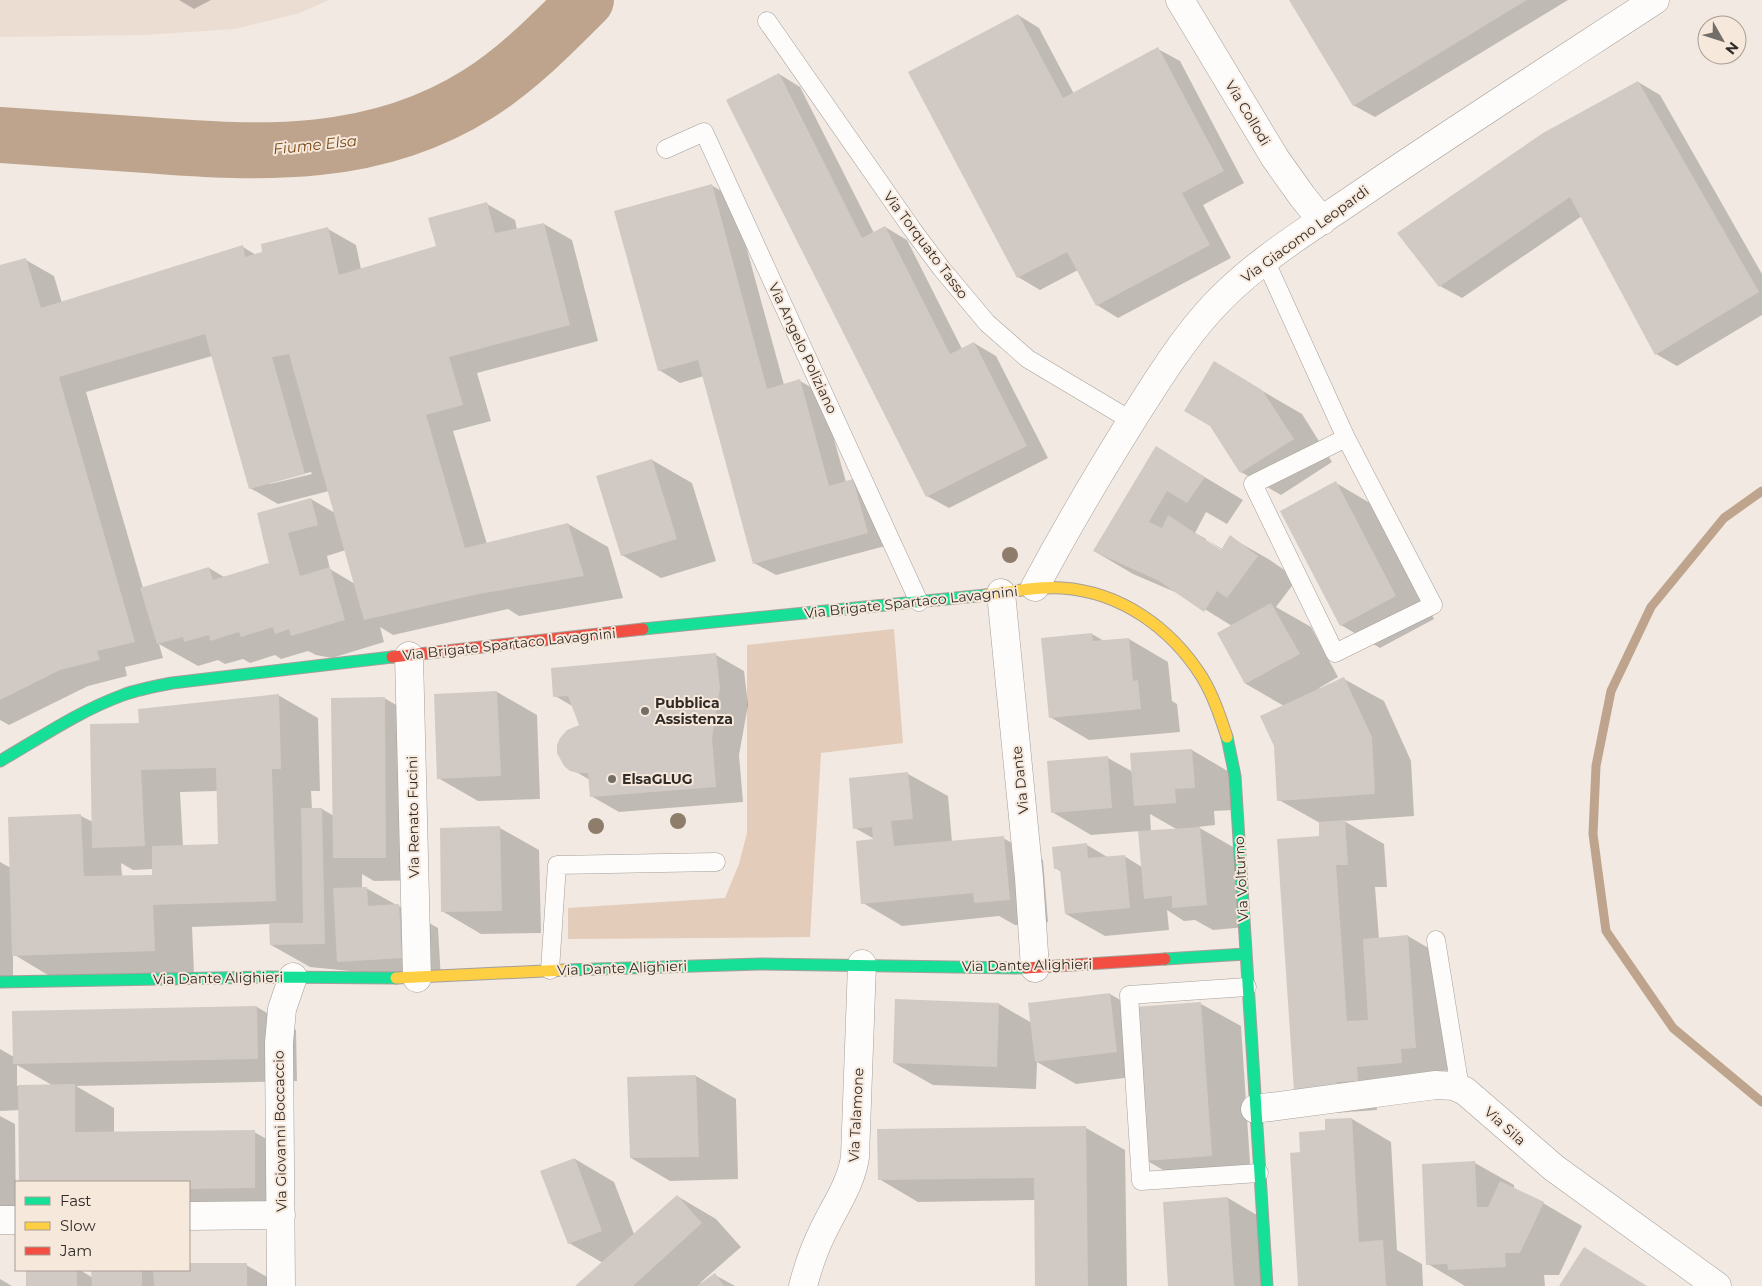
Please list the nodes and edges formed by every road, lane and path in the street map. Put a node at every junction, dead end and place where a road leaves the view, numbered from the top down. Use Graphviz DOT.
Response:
graph roads {
  1 [pos="1180,0"];
  2 [pos="1654,0"];
  3 [pos="767,22"];
  4 [pos="666,149"];
  5 [pos="1322,220"];
  6 [pos="1265,260"];
  7 [pos="1132,421"];
  8 [pos="1346,438"];
  9 [pos="1035,587"];
  10 [pos="1001,593"];
  11 [pos="919,602"];
  12 [pos="409,656"];
  13 [pos="0,760"];
  14 [pos="716,862"];
  15 [pos="1436,940"];
  16 [pos="1244,954"];
  17 [pos="862,964"];
  18 [pos="1035,968"];
  19 [pos="550,970"];
  20 [pos="293,977"];
  21 [pos="417,978"];
  22 [pos="0,982"];
  23 [pos="1247,987"];
  24 [pos="1460,1088"];
  25 [pos="1255,1109"];
  26 [pos="1259,1173"];
  27 [pos="281,1215"];
  28 [pos="190,1216"];
  29 [pos="0,1220"];
  30 [pos="15,1220"];
  31 [pos="281,1286"];
  32 [pos="803,1286"];
  33 [pos="1267,1286"];
  34 [pos="1717,1286"];
  1 -- 5 [label="street, Via Collodi"];
  2 -- 5 [label="street, Via Giacomo Leopardi"];
  3 -- 7 [label="lane, Via Torquato Tasso"];
  4 -- 11 [label="lane, Via Angelo Poliziano"];
  5 -- 6 [label="street, Via Giacomo Leopardi"];
  6 -- 7 [label="street, Via Giacomo Leopardi"];
  6 -- 8 [label="lane"];
  7 -- 9 [label="street, Via Giacomo Leopardi"];
  8 -- 8 [label="lane"];
  9 -- 10 [label="street, Via Brigate Spartaco Lavagnini"];
  9 -- 16 [label="street, Via Volturno"];
  10 -- 11 [label="street, Via Brigate Spartaco Lavagnini"];
  10 -- 18 [label="street, Via Dante"];
  11 -- 12 [label="street, Via Brigate Spartaco Lavagnini"];
  12 -- 13 [label="street, Via Brigate Spartaco Lavagnini"];
  12 -- 21 [label="street, Via Renato Fucini"];
  14 -- 19 [label="lane"];
  15 -- 24 [label="lane"];
  16 -- 18 [label="street, Via Dante Alighieri"];
  16 -- 23 [label="street, Via Volturno"];
  17 -- 18 [label="street, Via Dante Alighieri"];
  17 -- 19 [label="street, Via Dante Alighieri"];
  17 -- 32 [label="street, Via Talamone"];
  19 -- 21 [label="street, Via Dante Alighieri"];
  20 -- 21 [label="street, Via Dante Alighieri"];
  20 -- 22 [label="street, Via Dante Alighieri"];
  20 -- 27 [label="street, Via Giovanni Boccaccio"];
  23 -- 25 [label="street, Via Volturno"];
  23 -- 26 [label="lane"];
  24 -- 25 [label="street"];
  24 -- 34 [label="street, Via Sila"];
  25 -- 26 [label="street, Via Volturno"];
  26 -- 33 [label="street, Via Volturno"];
  27 -- 28 [label="street"];
  27 -- 31 [label="street, Via Giovanni Boccaccio"];
  29 -- 30 [label="street"];
}
